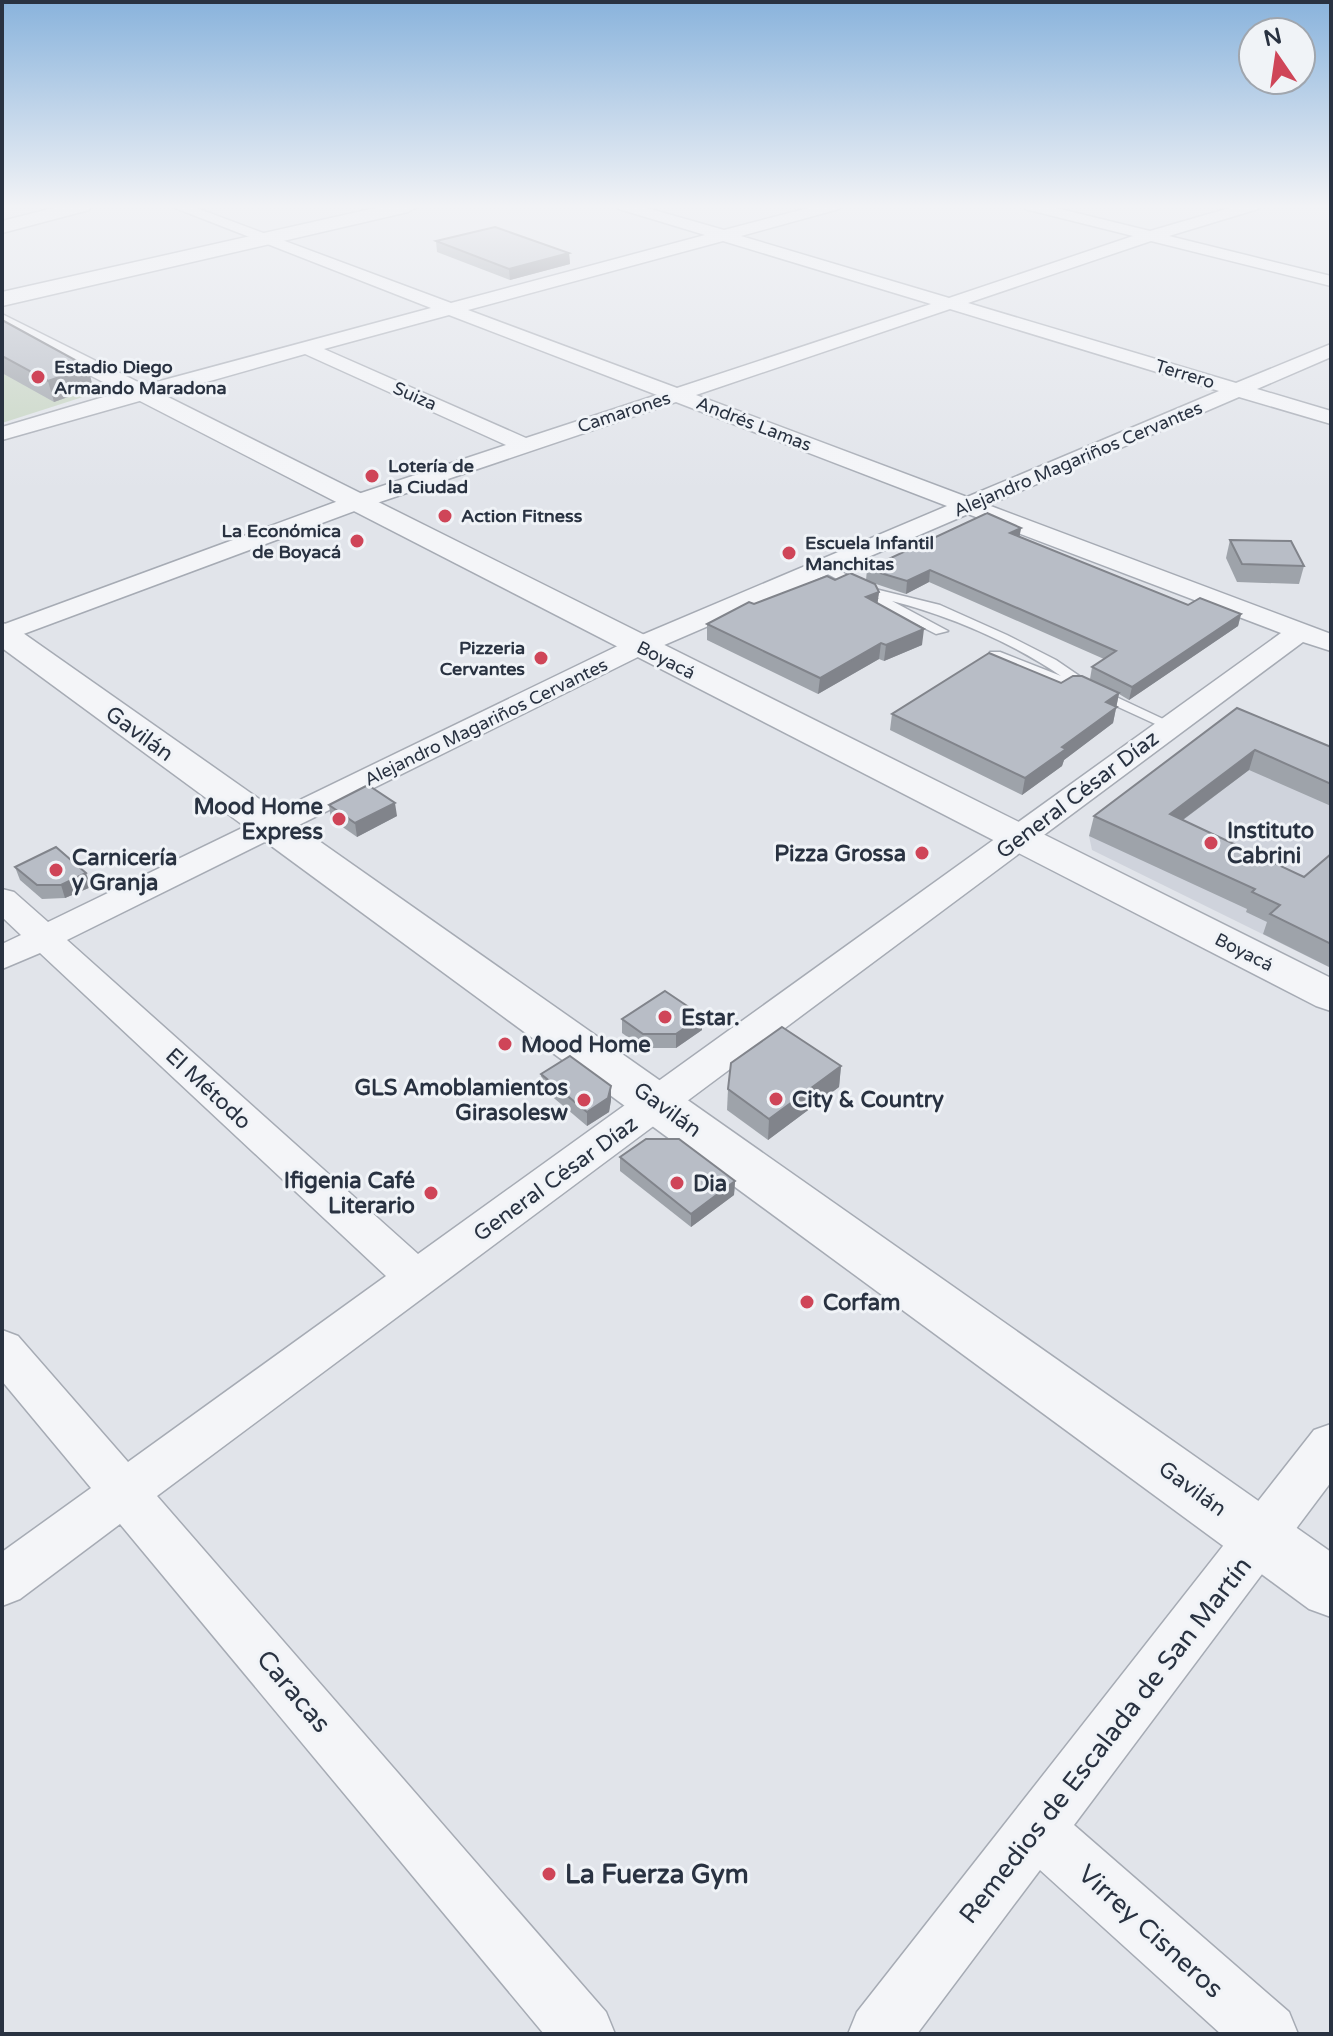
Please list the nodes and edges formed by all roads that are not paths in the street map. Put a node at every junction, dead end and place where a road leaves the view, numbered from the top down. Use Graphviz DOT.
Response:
graph roads {
  1 [pos="430,301"];
  2 [pos="481,301"];
  3 [pos="943,301"];
  4 [pos="956,301"];
  5 [pos="950,303"];
  6 [pos="451,309"];
  7 [pos="2,321"];
  8 [pos="305,347"];
  9 [pos="1331,350"];
  10 [pos="1238,390"];
  11 [pos="141,392"];
  12 [pos="677,395"];
  13 [pos="1331,418"];
  14 [pos="2,434"];
  15 [pos="524,445"];
  16 [pos="360,501"];
  17 [pos="967,506"];
  18 [pos="826,568"];
  19 [pos="871,592"];
  20 [pos="941,631"];
  21 [pos="1301,631"];
  22 [pos="2,634"];
  23 [pos="1331,643"];
  24 [pos="639,646"];
  25 [pos="995,655"];
  26 [pos="1092,691"];
  27 [pos="1169,725"];
  28 [pos="271,827"];
  29 [pos="1019,837"];
  30 [pos="2,899"];
  31 [pos="45,938"];
  32 [pos="2,958"];
  33 [pos="1331,996"];
  34 [pos="660,1103"];
  35 [pos="416,1278"];
  36 [pos="2,1349"];
  37 [pos="1331,1445"];
  38 [pos="125,1490"];
  39 [pos="1261,1538"];
  40 [pos="2,1582"];
  41 [pos="1331,1588"];
  42 [pos="1035,1828"];
  43 [pos="584,2034"];
  44 [pos="879,2034"];
  45 [pos="1267,2034"];
  1 -- 6 [label="street, Andrés Lamas"];
  2 -- 6 [label="street"];
  3 -- 5 [label="street, Terrero"];
  4 -- 5 [label="street, Camarones"];
  5 -- 10 [label="street, Terrero"];
  5 -- 12 [label="street, Camarones"];
  6 -- 8 [label="street"];
  6 -- 12 [label="street, Andrés Lamas"];
  7 -- 11 [label="street, Boyacá"];
  8 -- 11 [label="street"];
  8 -- 15 [label="street, Suiza"];
  9 -- 10 [label="street, Alejandro Magariños Cervantes"];
  10 -- 13 [label="street, Terrero"];
  10 -- 17 [label="street, Alejandro Magariños Cervantes"];
  11 -- 14 [label="street"];
  11 -- 16 [label="street, Boyacá"];
  12 -- 15 [label="street, Camarones"];
  12 -- 17 [label="street, Andrés Lamas"];
  15 -- 16 [label="street, Camarones"];
  16 -- 22 [label="street, Camarones"];
  16 -- 24 [label="street, Boyacá"];
  17 -- 18 [label="street, Alejandro Magariños Cervantes"];
  17 -- 21 [label="street, Andrés Lamas"];
  18 -- 19 [label="lane"];
  18 -- 24 [label="street, Alejandro Magariños Cervantes"];
  19 -- 20 [label="lane"];
  19 -- 26 [label="lane"];
  21 -- 23 [label="street, Andrés Lamas"];
  21 -- 27 [label="street, General César Díaz"];
  22 -- 28 [label="street, Gavilán"];
  24 -- 28 [label="street, Alejandro Magariños Cervantes"];
  24 -- 29 [label="street, Boyacá"];
  25 -- 26 [label="lane"];
  26 -- 27 [label="lane"];
  27 -- 29 [label="street, General César Díaz"];
  28 -- 31 [label="street, Alejandro Magariños Cervantes"];
  28 -- 34 [label="street, Gavilán"];
  29 -- 33 [label="street, Boyacá"];
  29 -- 34 [label="street, General César Díaz"];
  30 -- 31 [label="street, El Método"];
  31 -- 32 [label="street, Alejandro Magariños Cervantes"];
  31 -- 35 [label="street, El Método"];
  34 -- 35 [label="street, General César Díaz"];
  34 -- 39 [label="street, Gavilán"];
  35 -- 38 [label="street, General César Díaz"];
  36 -- 38 [label="street, Caracas"];
  37 -- 39 [label="street, Remedios de Escalada de San Martín"];
  38 -- 40 [label="street, General César Díaz"];
  38 -- 43 [label="street, Caracas"];
  39 -- 41 [label="street, Gavilán"];
  39 -- 42 [label="street, Remedios de Escalada de San Martín"];
  42 -- 44 [label="street, Remedios de Escalada de San Martín"];
  42 -- 45 [label="street, Virrey Cisneros"];
}
